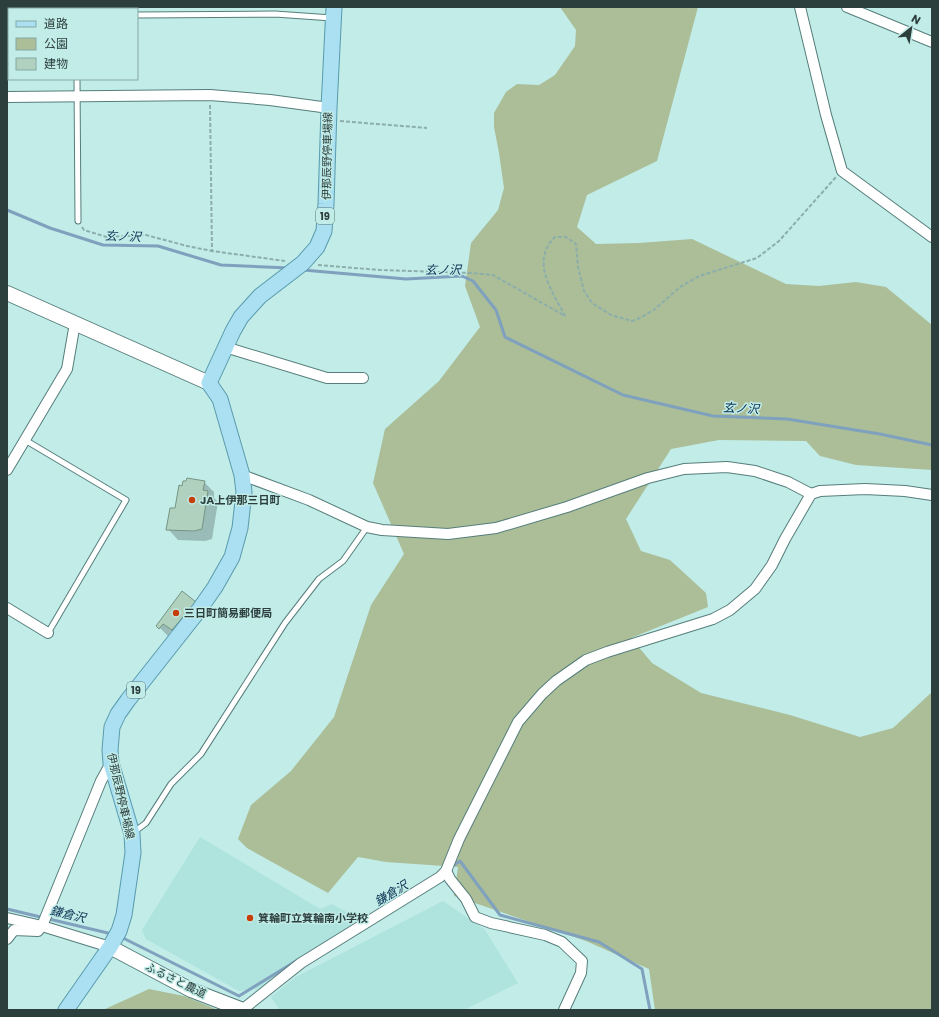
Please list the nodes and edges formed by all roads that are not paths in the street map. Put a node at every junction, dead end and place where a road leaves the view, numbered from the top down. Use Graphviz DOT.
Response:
graph roads {
  1 [pos="800,7"];
  2 [pos="847,7"];
  3 [pos="334,13"];
  4 [pos="138,15"];
  5 [pos="932,42"];
  6 [pos="77,80"];
  7 [pos="78,96"];
  8 [pos="7,97"];
  9 [pos="328,114"];
  10 [pos="78,221"];
  11 [pos="932,237"];
  12 [pos="7,293"];
  13 [pos="75,324"];
  14 [pos="225,347"];
  15 [pos="363,378"];
  16 [pos="209,383"];
  17 [pos="25,440"];
  18 [pos="7,470"];
  19 [pos="242,474"];
  20 [pos="811,494"];
  21 [pos="932,494"];
  22 [pos="367,527"];
  23 [pos="7,608"];
  24 [pos="48,633"];
  25 [pos="111,763"];
  26 [pos="132,834"];
  27 [pos="446,871"];
  28 [pos="7,918"];
  29 [pos="42,926"];
  30 [pos="7,939"];
  31 [pos="110,947"];
  32 [pos="76,1003"];
  33 [pos="66,1010"];
  34 [pos="242,1010"];
  35 [pos="564,1010"];
  1 -- 11 [label="street"];
  2 -- 5 [label="street"];
  3 -- 4 [label="lane"];
  3 -- 9 [label="main road, 伊那辰野停車場線 / 19"];
  6 -- 7 [label="lane"];
  7 -- 8 [label="street"];
  7 -- 9 [label="street"];
  7 -- 10 [label="lane"];
  9 -- 14 [label="main road, 伊那辰野停車場線 / 19"];
  12 -- 13 [label="street"];
  13 -- 16 [label="street"];
  13 -- 17 [label="street"];
  14 -- 15 [label="street"];
  14 -- 16 [label="main road, 伊那辰野停車場線 / 19"];
  16 -- 19 [label="main road, 伊那辰野停車場線 / 19"];
  17 -- 18 [label="street"];
  17 -- 24 [label="lane"];
  19 -- 22 [label="street"];
  19 -- 25 [label="main road, 伊那辰野停車場線 / 19"];
  20 -- 21 [label="street"];
  20 -- 22 [label="street"];
  20 -- 27 [label="street"];
  22 -- 26 [label="lane"];
  23 -- 24 [label="street"];
  25 -- 26 [label="main road, 伊那辰野停車場線 / 19"];
  25 -- 29 [label="street"];
  26 -- 31 [label="main road, 伊那辰野停車場線 / 19"];
  27 -- 34 [label="street"];
  27 -- 35 [label="street"];
  28 -- 29 [label="street"];
  29 -- 30 [label="street"];
  29 -- 31 [label="street"];
  31 -- 32 [label="main road, 伊那辰野停車場線 / 19"];
  31 -- 34 [label="street, ふるさと農道"];
  32 -- 33 [label="main road, 伊那辰野停車場線 / 19"];
}
